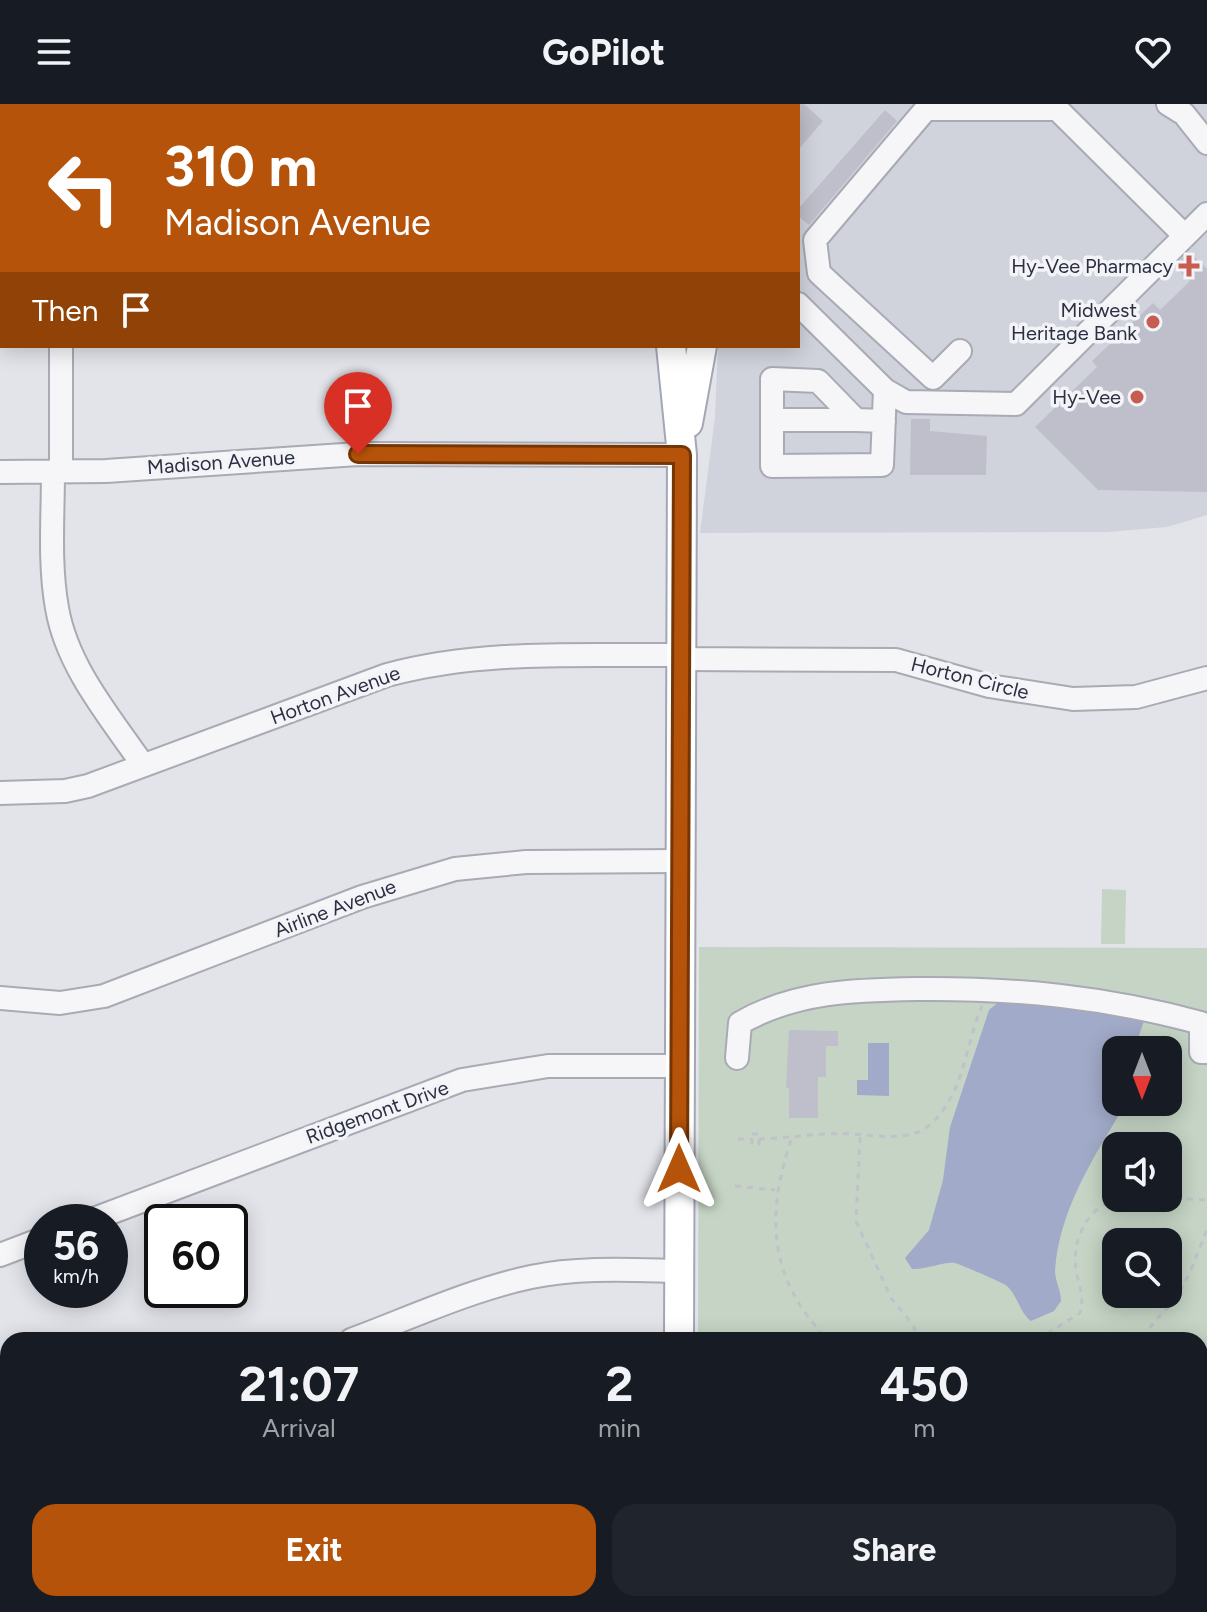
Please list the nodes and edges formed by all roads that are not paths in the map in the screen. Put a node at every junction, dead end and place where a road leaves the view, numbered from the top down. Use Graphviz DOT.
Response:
graph roads {
  1 [pos="1168,104"];
  2 [pos="1207,143"];
  3 [pos="1207,214"];
  4 [pos="1185,236"];
  5 [pos="819,273"];
  6 [pos="800,292"];
  7 [pos="800,306"];
  8 [pos="61,348"];
  9 [pos="671,348"];
  10 [pos="702,348"];
  11 [pos="960,351"];
  12 [pos="885,390"];
  13 [pos="772,420"];
  14 [pos="856,420"];
  15 [pos="884,421"];
  16 [pos="682,455"];
  17 [pos="57,471"];
  18 [pos="0,472"];
  19 [pos="681,657"];
  20 [pos="1207,678"];
  21 [pos="143,765"];
  22 [pos="0,793"];
  23 [pos="681,861"];
  24 [pos="0,998"];
  25 [pos="1207,1052"];
  26 [pos="737,1058"];
  27 [pos="680,1066"];
  28 [pos="128,1206"];
  29 [pos="24,1246"];
  30 [pos="0,1255"];
  31 [pos="679,1271"];
  32 [pos="372,1332"];
  33 [pos="679,1332"];
  1 -- 2 [label="street"];
  3 -- 4 [label="street"];
  4 -- 5 [label="street"];
  4 -- 12 [label="street"];
  5 -- 6 [label="street"];
  5 -- 11 [label="street"];
  7 -- 12 [label="street"];
  8 -- 17 [label="street"];
  9 -- 16 [label="main road"];
  10 -- 16 [label="main road"];
  12 -- 15 [label="street"];
  13 -- 14 [label="street"];
  13 -- 14 [label="street"];
  13 -- 15 [label="street"];
  14 -- 15 [label="street"];
  16 -- 17 [label="street, Madison Avenue"];
  16 -- 19 [label="main road"];
  17 -- 18 [label="street, Madison Avenue"];
  17 -- 21 [label="street"];
  19 -- 20 [label="street, Horton Circle"];
  19 -- 21 [label="street, Horton Avenue"];
  19 -- 23 [label="main road"];
  21 -- 22 [label="street, Horton Avenue"];
  23 -- 24 [label="street, Airline Avenue"];
  23 -- 27 [label="main road"];
  25 -- 26 [label="street"];
  27 -- 28 [label="street, Ridgemont Drive"];
  27 -- 31 [label="main road"];
  29 -- 30 [label="street"];
  31 -- 32 [label="street"];
  31 -- 33 [label="main road"];
}
